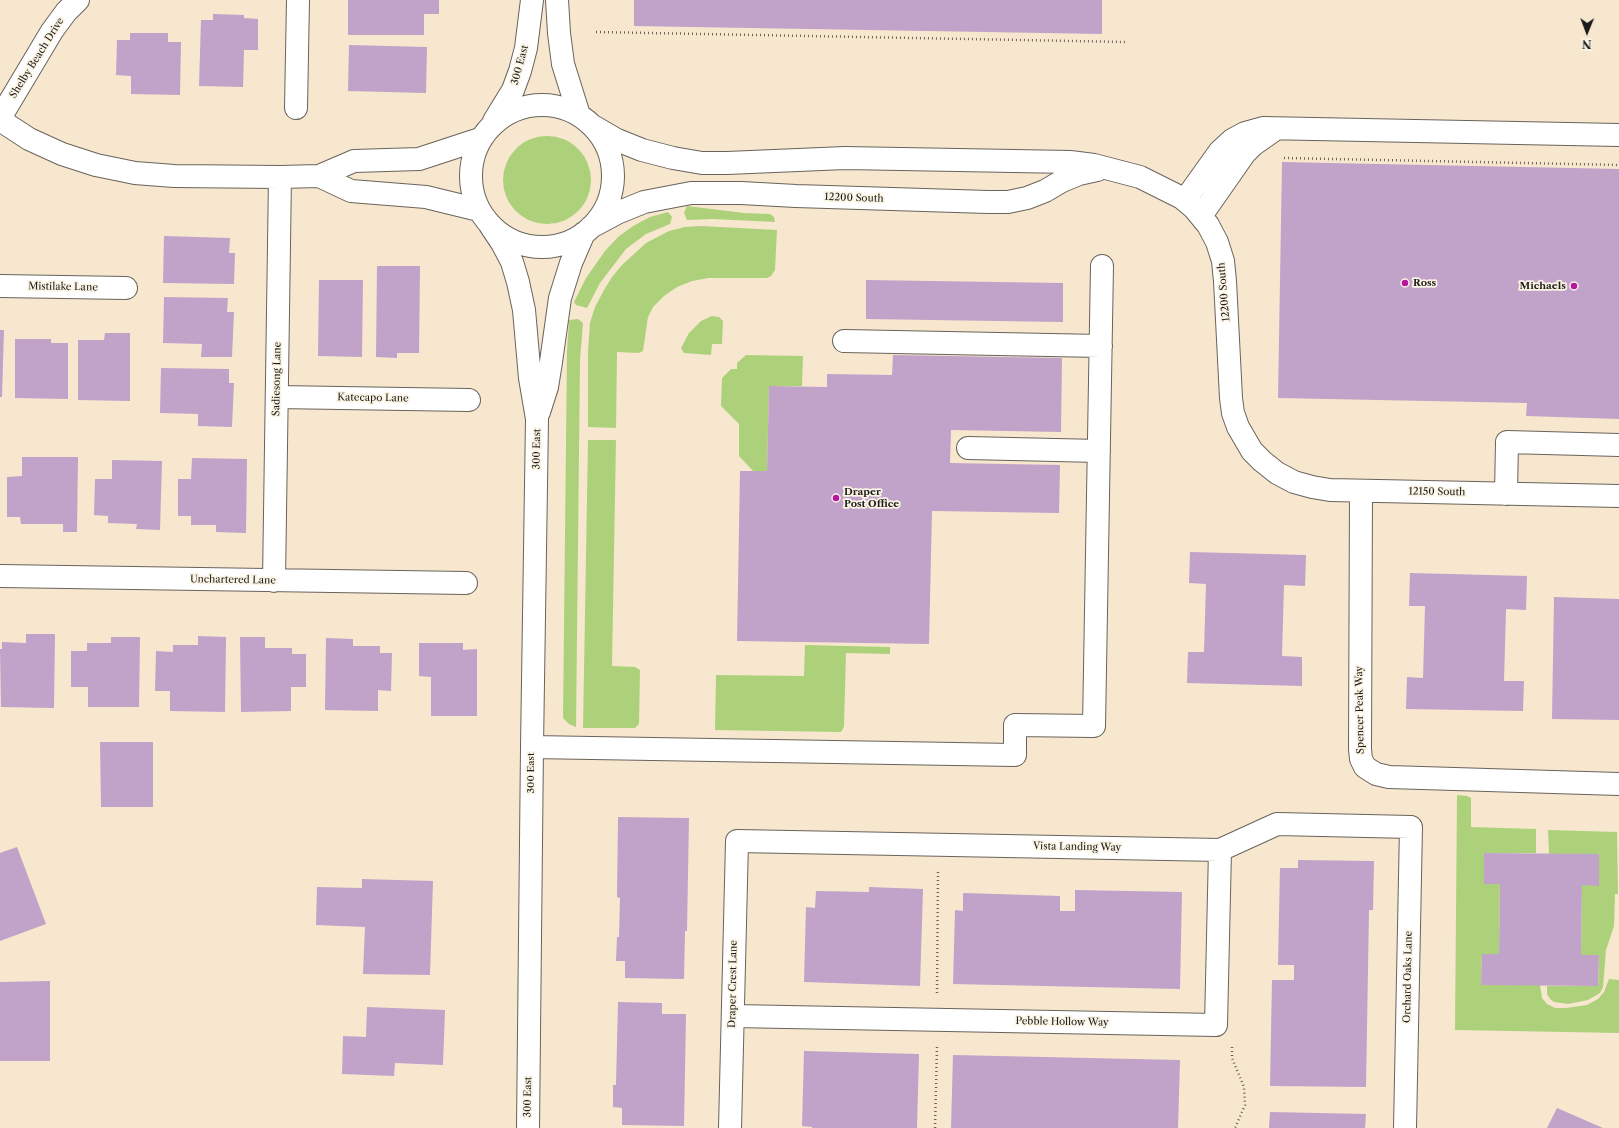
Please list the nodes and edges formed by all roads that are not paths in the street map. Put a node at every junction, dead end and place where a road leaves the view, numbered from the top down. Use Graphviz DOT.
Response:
graph roads {
  1 [pos="78,0"];
  2 [pos="298,0"];
  3 [pos="532,0"];
  4 [pos="557,0"];
  5 [pos="296,108"];
  6 [pos="0,119"];
  7 [pos="586,121"];
  8 [pos="1279,128"];
  9 [pos="486,132"];
  10 [pos="1619,135"];
  11 [pos="1117,170"];
  12 [pos="319,176"];
  13 [pos="280,177"];
  14 [pos="1185,200"];
  15 [pos="1201,216"];
  16 [pos="485,218"];
  17 [pos="588,230"];
  18 [pos="1102,266"];
  19 [pos="0,286"];
  20 [pos="126,288"];
  21 [pos="844,341"];
  22 [pos="1101,346"];
  23 [pos="277,397"];
  24 [pos="468,400"];
  25 [pos="537,419"];
  26 [pos="1619,445"];
  27 [pos="968,448"];
  28 [pos="1099,451"];
  29 [pos="1262,461"];
  30 [pos="1360,491"];
  31 [pos="1506,494"];
  32 [pos="1619,496"];
  33 [pos="0,576"];
  34 [pos="274,581"];
  35 [pos="466,583"];
  36 [pos="532,747"];
  37 [pos="1619,784"];
  38 [pos="1411,827"];
  39 [pos="736,841"];
  40 [pos="1220,850"];
  41 [pos="733,1016"];
  42 [pos="528,1128"];
  43 [pos="730,1128"];
  44 [pos="1405,1128"];
  1 -- 6 [label="street, Shelby Beach Drive"];
  2 -- 5 [label="street"];
  3 -- 9 [label="street, 300 East"];
  4 -- 7 [label="street"];
  6 -- 13 [label="street"];
  7 -- 9 [label="street"];
  7 -- 11 [label="street, 12200 South"];
  7 -- 17 [label="street"];
  8 -- 10 [label="street"];
  8 -- 14 [label="street"];
  8 -- 15 [label="street"];
  9 -- 12 [label="street"];
  9 -- 16 [label="street"];
  11 -- 14 [label="street, 12200 South"];
  11 -- 17 [label="street, 12200 South"];
  12 -- 13 [label="street"];
  12 -- 16 [label="street"];
  13 -- 23 [label="street, Sadiesong Lane"];
  14 -- 15 [label="street, 12200 South"];
  15 -- 29 [label="street, 12200 South"];
  16 -- 17 [label="street"];
  16 -- 25 [label="street, 300 East"];
  17 -- 25 [label="street, 300 East"];
  18 -- 22 [label="street"];
  19 -- 20 [label="street, Mistilake Lane"];
  21 -- 22 [label="street"];
  22 -- 28 [label="street"];
  23 -- 24 [label="street, Katecapo Lane"];
  23 -- 34 [label="street, Sadiesong Lane"];
  25 -- 36 [label="street, 300 East"];
  26 -- 31 [label="street"];
  27 -- 28 [label="street"];
  28 -- 36 [label="street"];
  29 -- 30 [label="street, 12150 South"];
  30 -- 31 [label="street, 12150 South"];
  30 -- 37 [label="street, Spencer Peak Way"];
  31 -- 32 [label="street, 12150 South"];
  33 -- 34 [label="street, Unchartered Lane"];
  34 -- 35 [label="street, Unchartered Lane"];
  36 -- 42 [label="street, 300 East"];
  38 -- 40 [label="street, Vista Landing Way"];
  38 -- 44 [label="street, Orchard Oaks Lane"];
  39 -- 40 [label="street, Vista Landing Way"];
  39 -- 41 [label="street, Draper Crest Lane"];
  40 -- 41 [label="street, Pebble Hollow Way"];
  41 -- 43 [label="street, Draper Crest Lane"];
}
